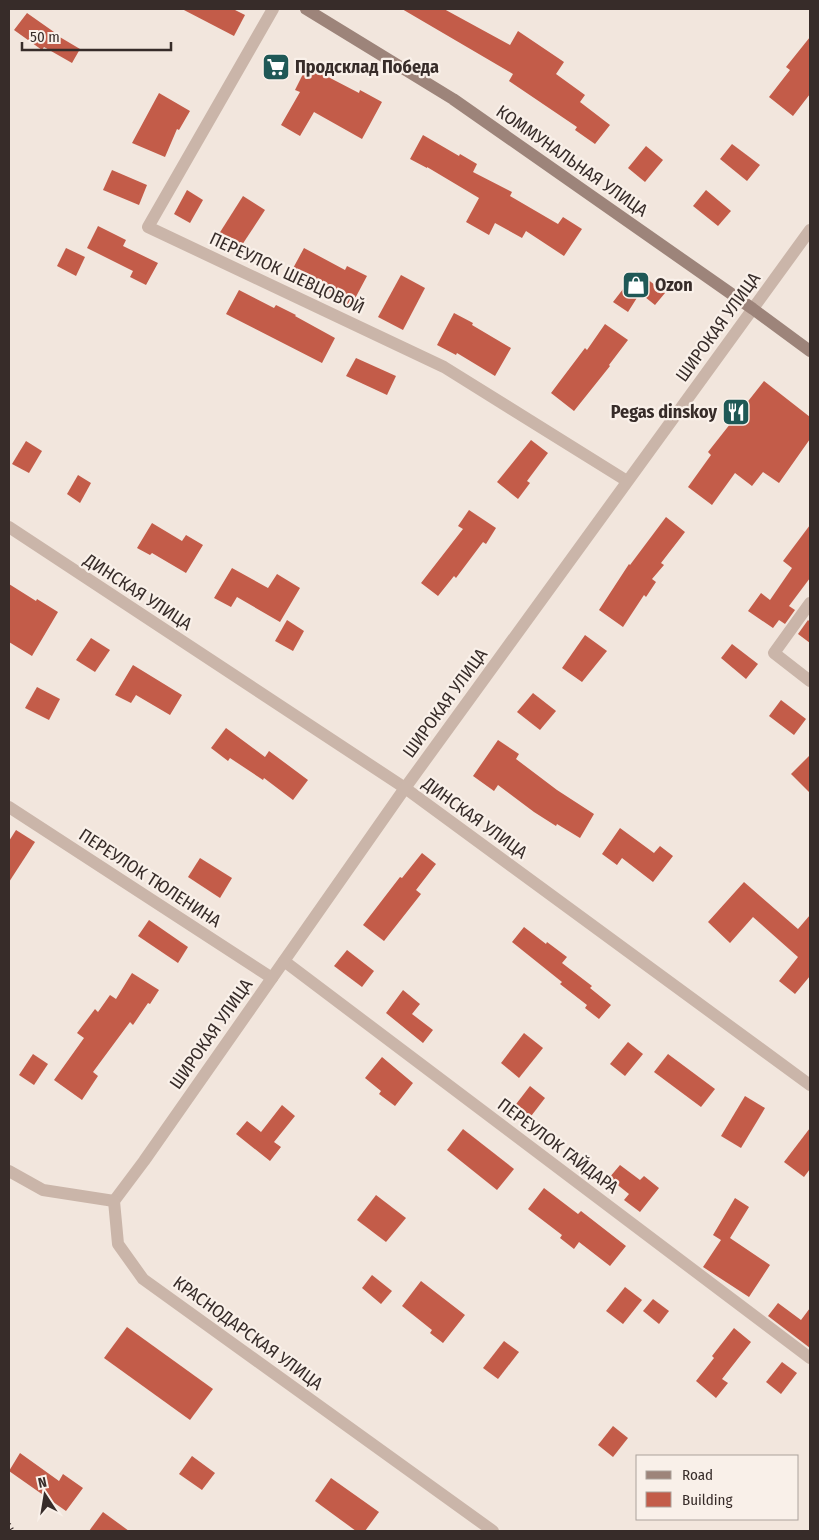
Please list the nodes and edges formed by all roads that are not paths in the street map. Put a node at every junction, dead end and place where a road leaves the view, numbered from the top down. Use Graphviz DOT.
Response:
graph roads {
  1 [pos="273,9"];
  2 [pos="306,9"];
  3 [pos="810,230"];
  4 [pos="754,309"];
  5 [pos="810,351"];
  6 [pos="626,482"];
  7 [pos="9,527"];
  8 [pos="810,603"];
  9 [pos="810,681"];
  10 [pos="405,788"];
  11 [pos="9,807"];
  12 [pos="284,961"];
  13 [pos="272,978"];
  14 [pos="810,1085"];
  15 [pos="9,1170"];
  16 [pos="114,1201"];
  17 [pos="810,1358"];
  18 [pos="493,1531"];
  1 -- 6 [label="street, ПЕРЕУЛОК ШЕВЦОВОЙ"];
  2 -- 4 [label="street, КОММУНАЛЬНАЯ УЛИЦА"];
  3 -- 4 [label="street, ШИРОКАЯ УЛИЦА"];
  4 -- 5 [label="street, КОММУНАЛЬНАЯ УЛИЦА"];
  4 -- 6 [label="street, ШИРОКАЯ УЛИЦА"];
  6 -- 10 [label="street, ШИРОКАЯ УЛИЦА"];
  7 -- 10 [label="street, ДИНСКАЯ УЛИЦА"];
  8 -- 9 [label="street"];
  10 -- 12 [label="street, ШИРОКАЯ УЛИЦА"];
  10 -- 14 [label="street, ДИНСКАЯ УЛИЦА"];
  11 -- 13 [label="street, ПЕРЕУЛОК ТЮЛЕНИНА"];
  12 -- 13 [label="street, ШИРОКАЯ УЛИЦА"];
  12 -- 17 [label="street, ПЕРЕУЛОК ГАЙДАРА"];
  13 -- 16 [label="street, ШИРОКАЯ УЛИЦА"];
  15 -- 16 [label="street"];
  16 -- 18 [label="street, КРАСНОДАРСКАЯ УЛИЦА"];
}
